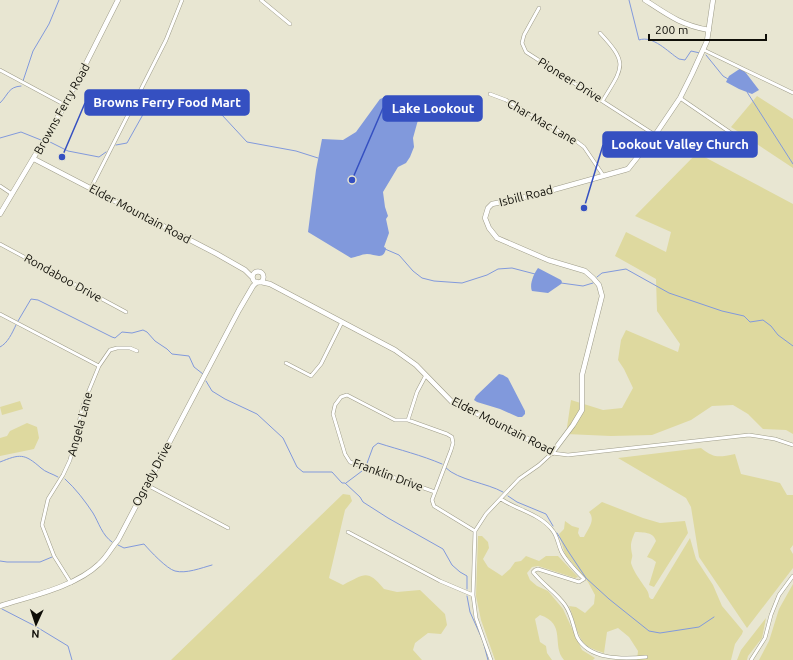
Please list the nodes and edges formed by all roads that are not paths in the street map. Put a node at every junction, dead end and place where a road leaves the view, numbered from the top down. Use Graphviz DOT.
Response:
graph roads {
  1 [pos="118,0"];
  2 [pos="182,0"];
  3 [pos="261,0"];
  4 [pos="645,0"];
  5 [pos="713,0"];
  6 [pos="539,8"];
  7 [pos="290,24"];
  8 [pos="709,30"];
  9 [pos="600,33"];
  10 [pos="704,50"];
  11 [pos="0,70"];
  12 [pos="793,92"];
  13 [pos="490,94"];
  14 [pos="680,98"];
  15 [pos="603,100"];
  16 [pos="65,105"];
  17 [pos="731,133"];
  18 [pos="655,135"];
  19 [pos="34,159"];
  20 [pos="603,175"];
  21 [pos="0,186"];
  22 [pos="90,188"];
  23 [pos="12,194"];
  24 [pos="0,214"];
  25 [pos="0,244"];
  26 [pos="245,270"];
  27 [pos="256,271"];
  28 [pos="263,276"];
  29 [pos="255,281"];
  30 [pos="270,284"];
  31 [pos="126,312"];
  32 [pos="0,314"];
  33 [pos="342,322"];
  34 [pos="137,351"];
  35 [pos="286,363"];
  36 [pos="99,366"];
  37 [pos="426,375"];
  38 [pos="408,420"];
  39 [pos="793,445"];
  40 [pos="552,453"];
  41 [pos="147,485"];
  42 [pos="435,492"];
  43 [pos="500,499"];
  44 [pos="228,528"];
  45 [pos="475,531"];
  46 [pos="348,532"];
  47 [pos="793,576"];
  48 [pos="70,583"];
  49 [pos="472,595"];
  50 [pos="0,606"];
  51 [pos="646,657"];
  52 [pos="491,660"];
  53 [pos="751,660"];
  1 -- 16 [label="street, Browns Ferry Road"];
  2 -- 22 [label="street"];
  3 -- 7 [label="street"];
  4 -- 8 [label="street"];
  5 -- 8 [label="street, Isbill Road"];
  6 -- 15 [label="street, Pioneer Drive"];
  8 -- 10 [label="street, Isbill Road"];
  9 -- 15 [label="street"];
  10 -- 12 [label="street"];
  10 -- 14 [label="street, Isbill Road"];
  11 -- 16 [label="street"];
  13 -- 20 [label="street, Char Mac Lane"];
  14 -- 17 [label="street"];
  14 -- 18 [label="street, Isbill Road"];
  15 -- 18 [label="street, Pioneer Drive"];
  16 -- 19 [label="street, Browns Ferry Road"];
  18 -- 20 [label="street, Isbill Road"];
  19 -- 22 [label="street, Elder Mountain Road"];
  19 -- 23 [label="street, Browns Ferry Road"];
  20 -- 40 [label="street, Isbill Road"];
  21 -- 23 [label="street"];
  22 -- 26 [label="street, Elder Mountain Road"];
  23 -- 24 [label="street, Browns Ferry Road"];
  25 -- 31 [label="street, Rondaboo Drive"];
  26 -- 27 [label="street, Elder Mountain Road"];
  26 -- 29 [label="street, Elder Mountain Road"];
  27 -- 28 [label="street, Elder Mountain Road"];
  27 -- 29 [label="street"];
  28 -- 29 [label="street"];
  28 -- 30 [label="street, Elder Mountain Road"];
  29 -- 30 [label="street, Elder Mountain Road"];
  29 -- 41 [label="street, Ogrady Drive"];
  30 -- 33 [label="street, Elder Mountain Road"];
  32 -- 36 [label="street"];
  33 -- 35 [label="street"];
  33 -- 37 [label="street, Elder Mountain Road"];
  34 -- 36 [label="street, Angela Lane"];
  36 -- 48 [label="street, Angela Lane"];
  37 -- 38 [label="street"];
  37 -- 40 [label="street, Elder Mountain Road"];
  38 -- 42 [label="street"];
  38 -- 42 [label="street, Franklin Drive"];
  39 -- 40 [label="street, Elder Mountain Road"];
  40 -- 43 [label="street"];
  41 -- 44 [label="street"];
  41 -- 48 [label="street, Ogrady Drive"];
  42 -- 45 [label="street, Franklin Drive"];
  43 -- 45 [label="street"];
  43 -- 51 [label="street"];
  45 -- 49 [label="street"];
  46 -- 49 [label="street"];
  47 -- 53 [label="street"];
  48 -- 50 [label="street, Ogrady Drive"];
  49 -- 52 [label="street"];
}
